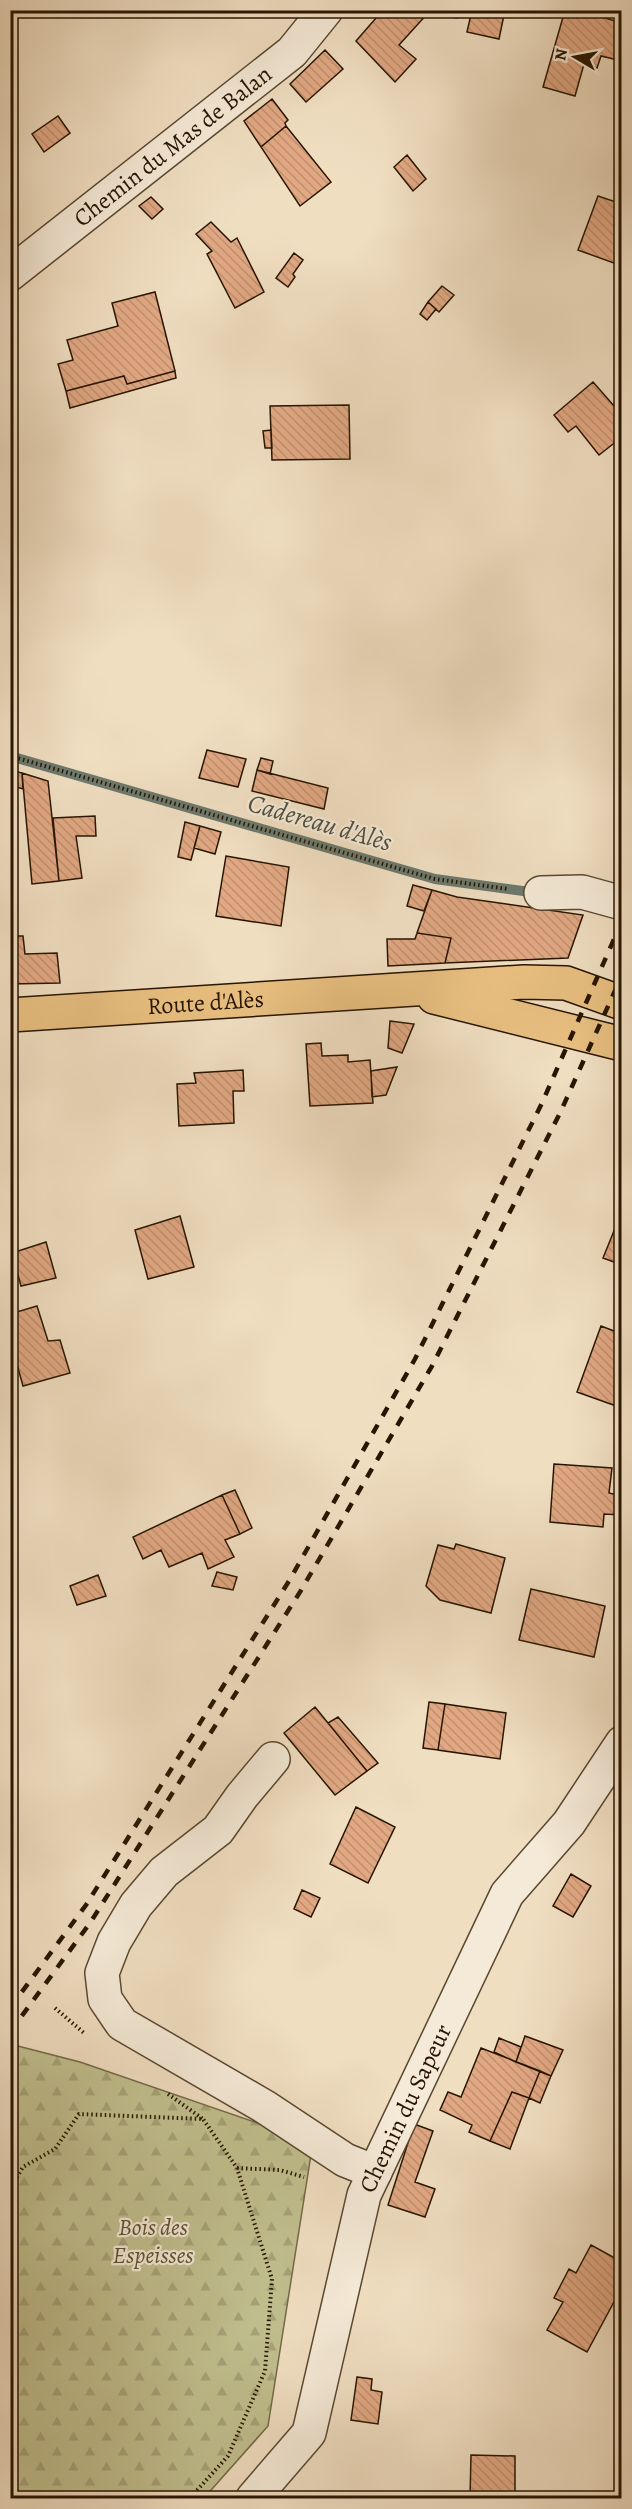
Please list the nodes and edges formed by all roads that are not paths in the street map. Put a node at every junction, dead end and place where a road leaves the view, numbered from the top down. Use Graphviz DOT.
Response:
graph roads {
  1 [pos="326,10"];
  2 [pos="10,274"];
  3 [pos="541,893"];
  4 [pos="621,903"];
  5 [pos="403,990"];
  6 [pos="621,1003"];
  7 [pos="10,1015"];
  8 [pos="621,1044"];
  9 [pos="621,1743"];
  10 [pos="273,1759"];
  11 [pos="375,2172"];
  12 [pos="254,2499"];
  1 -- 2 [label="street, Chemin du Mas de Balan"];
  3 -- 4 [label="street"];
  5 -- 6 [label="main road, Route d'Alès"];
  5 -- 7 [label="main road, Route d'Alès"];
  5 -- 8 [label="main road, Route d'Alès"];
  9 -- 11 [label="street, Chemin du Sapeur"];
  10 -- 11 [label="street"];
  11 -- 12 [label="street, Chemin du Sapeur"];
}
